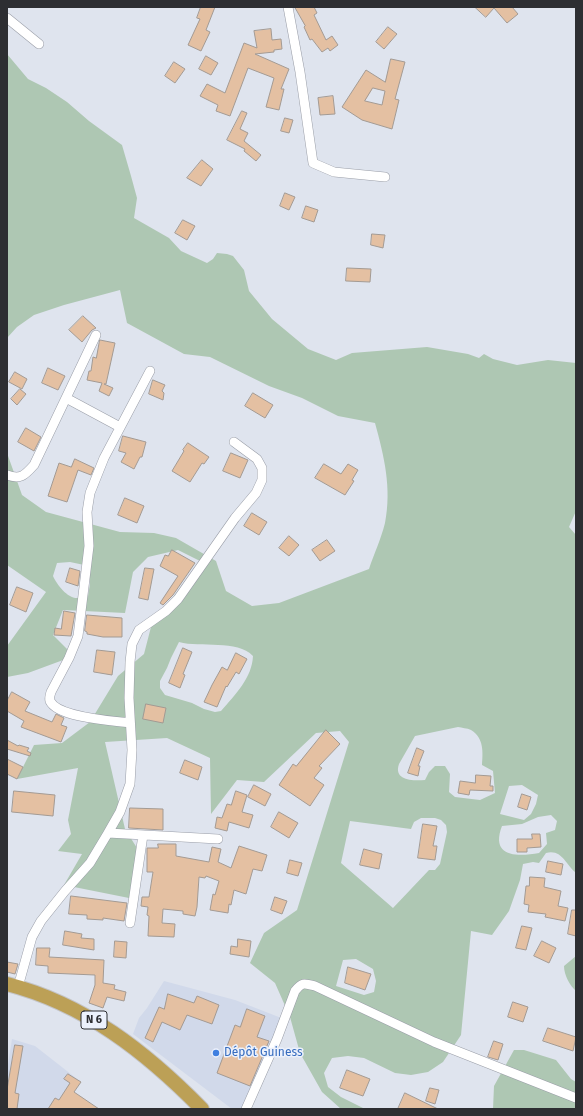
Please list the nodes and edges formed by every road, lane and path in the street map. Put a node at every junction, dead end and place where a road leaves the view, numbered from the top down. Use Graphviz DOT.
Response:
graph roads {
  1 [pos="288,7"];
  2 [pos="7,18"];
  3 [pos="38,44"];
  4 [pos="385,177"];
  5 [pos="96,335"];
  6 [pos="150,371"];
  7 [pos="66,398"];
  8 [pos="120,427"];
  9 [pos="234,442"];
  10 [pos="7,475"];
  11 [pos="130,723"];
  12 [pos="108,833"];
  13 [pos="143,835"];
  14 [pos="218,839"];
  15 [pos="130,923"];
  16 [pos="12,986"];
  17 [pos="576,1098"];
  18 [pos="202,1109"];
  19 [pos="246,1109"];
  1 -- 4 [label="street"];
  2 -- 3 [label="street"];
  5 -- 7 [label="street"];
  6 -- 8 [label="street"];
  7 -- 8 [label="street"];
  7 -- 10 [label="street"];
  8 -- 11 [label="street"];
  9 -- 11 [label="street"];
  11 -- 12 [label="street"];
  12 -- 13 [label="street"];
  12 -- 16 [label="street"];
  13 -- 14 [label="street"];
  13 -- 15 [label="street"];
  16 -- 18 [label="highway, N 6"];
  17 -- 19 [label="street"];
}
